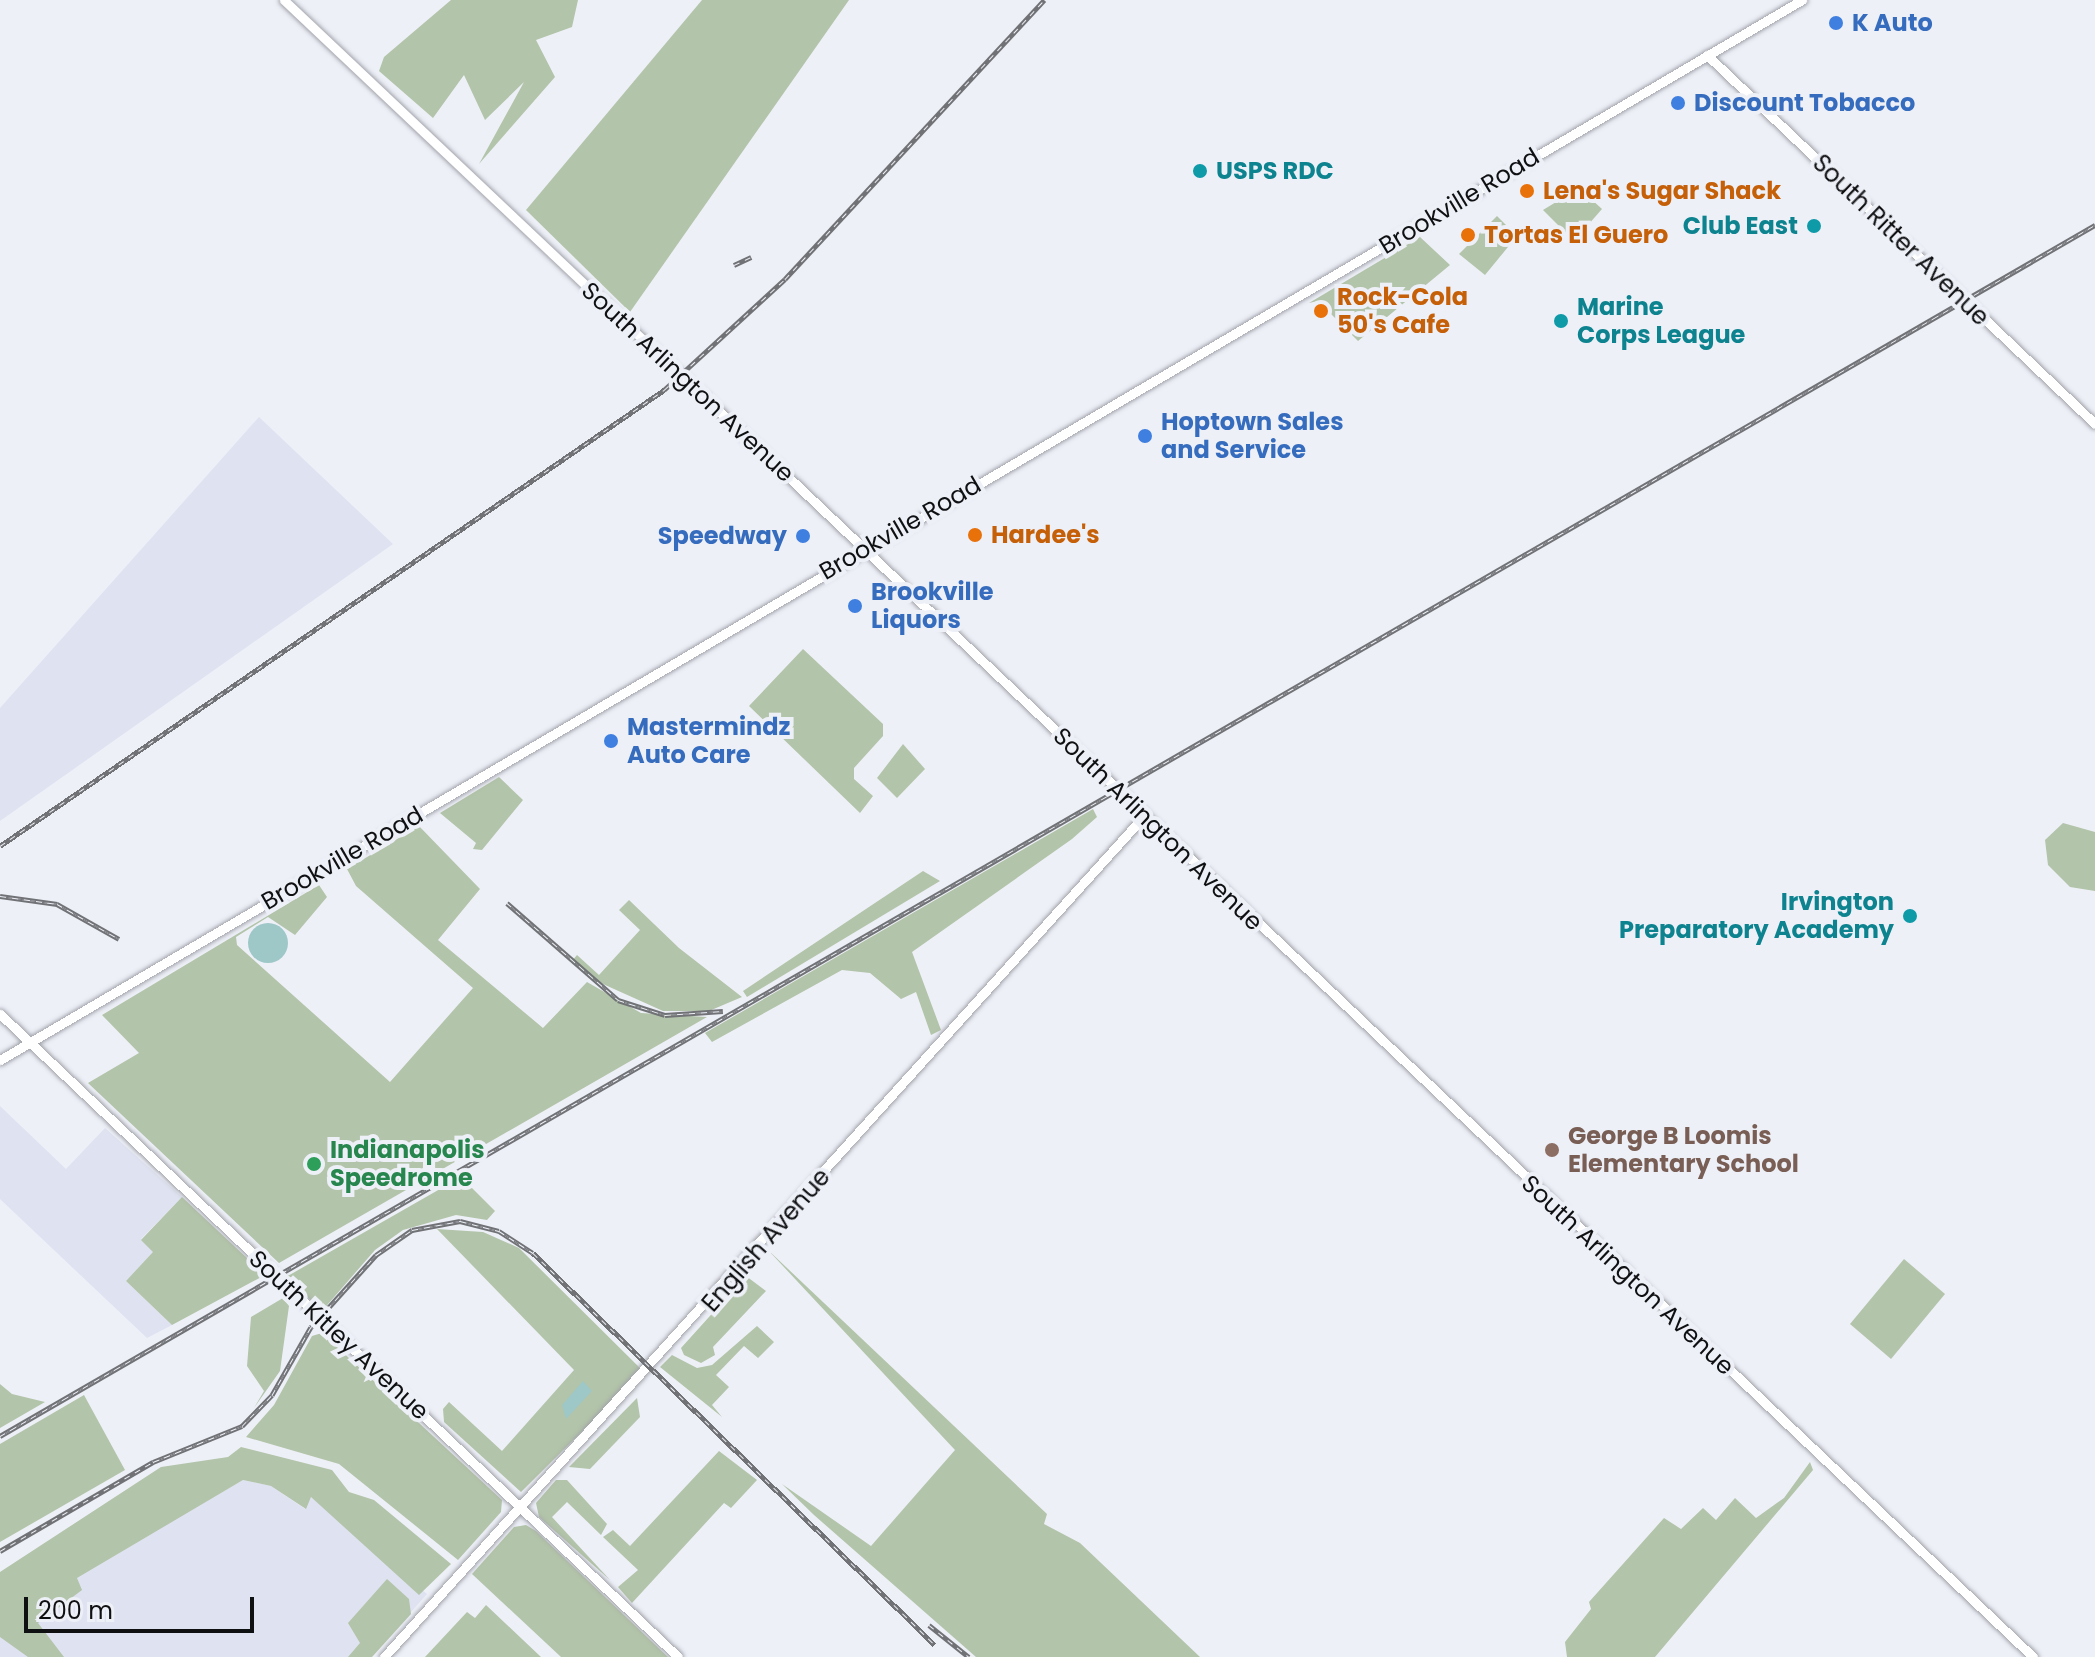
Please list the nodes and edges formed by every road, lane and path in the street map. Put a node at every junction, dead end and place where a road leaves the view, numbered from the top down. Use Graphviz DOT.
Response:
graph roads {
  1 [pos="284,0"];
  2 [pos="1802,0"];
  3 [pos="1707,55"];
  4 [pos="2095,424"];
  5 [pos="864,549"];
  6 [pos="1142,818"];
  7 [pos="0,1014"];
  8 [pos="30,1042"];
  9 [pos="0,1060"];
  10 [pos="520,1506"];
  11 [pos="384,1657"];
  12 [pos="678,1657"];
  13 [pos="2033,1657"];
  1 -- 5 [label="main road, South Arlington Avenue, bridge"];
  2 -- 3 [label="main road, Brookville Road"];
  3 -- 4 [label="main road, South Ritter Avenue"];
  3 -- 5 [label="main road, Brookville Road"];
  5 -- 6 [label="main road, South Arlington Avenue"];
  5 -- 8 [label="main road, Brookville Road"];
  6 -- 10 [label="main road, English Avenue"];
  6 -- 13 [label="main road, South Arlington Avenue"];
  7 -- 8 [label="main road, South Kitley Avenue"];
  8 -- 9 [label="main road, Brookville Road"];
  8 -- 10 [label="main road, South Kitley Avenue"];
  10 -- 11 [label="main road, English Avenue"];
  10 -- 12 [label="main road, South Kitley Avenue"];
}
